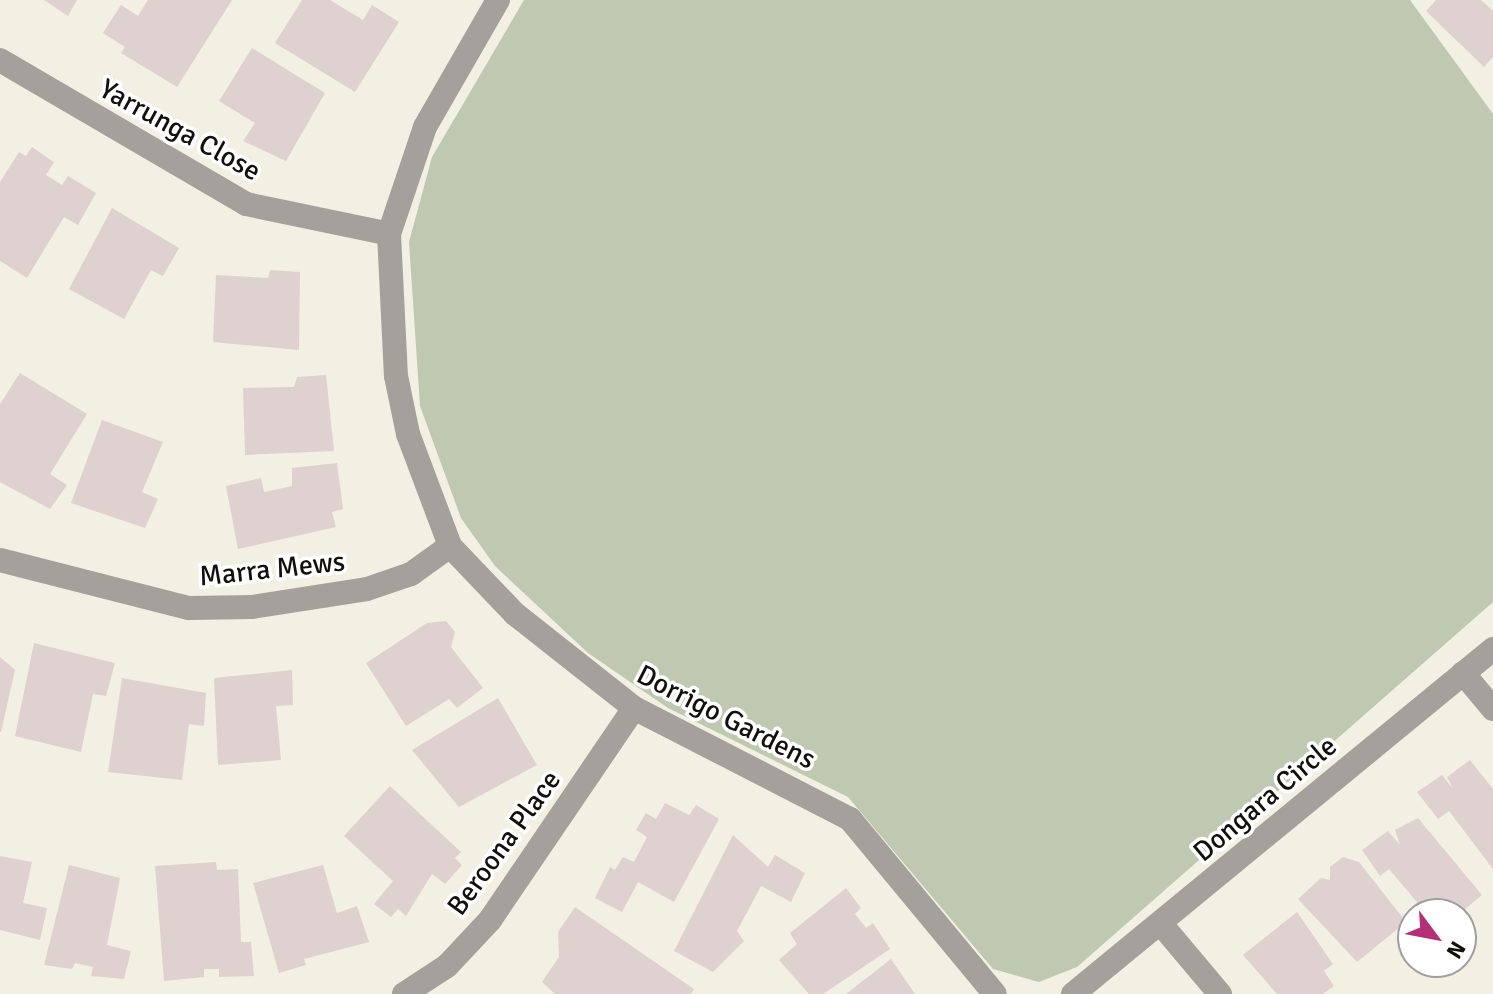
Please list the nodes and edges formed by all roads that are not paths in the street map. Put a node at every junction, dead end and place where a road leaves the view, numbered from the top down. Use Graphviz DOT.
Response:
graph roads {
  1 [pos="498,0"];
  2 [pos="0,60"];
  3 [pos="389,234"];
  4 [pos="450,546"];
  5 [pos="0,560"];
  6 [pos="1493,649"];
  7 [pos="1463,673"];
  8 [pos="634,708"];
  9 [pos="1493,709"];
  10 [pos="1161,924"];
  11 [pos="404,994"];
  12 [pos="995,994"];
  13 [pos="1073,994"];
  14 [pos="1220,994"];
  1 -- 3 [label="street, Dorrigo Gardens"];
  2 -- 3 [label="street, Yarrunga Close"];
  3 -- 4 [label="street, Dorrigo Gardens"];
  4 -- 5 [label="street, Marra Mews"];
  4 -- 8 [label="street, Dorrigo Gardens"];
  6 -- 7 [label="street, Dongara Circle"];
  7 -- 9 [label="street"];
  7 -- 10 [label="street, Dongara Circle"];
  8 -- 11 [label="street, Beroona Place"];
  8 -- 12 [label="street, Dorrigo Gardens"];
  10 -- 13 [label="street, Dongara Circle"];
  10 -- 14 [label="street"];
}
